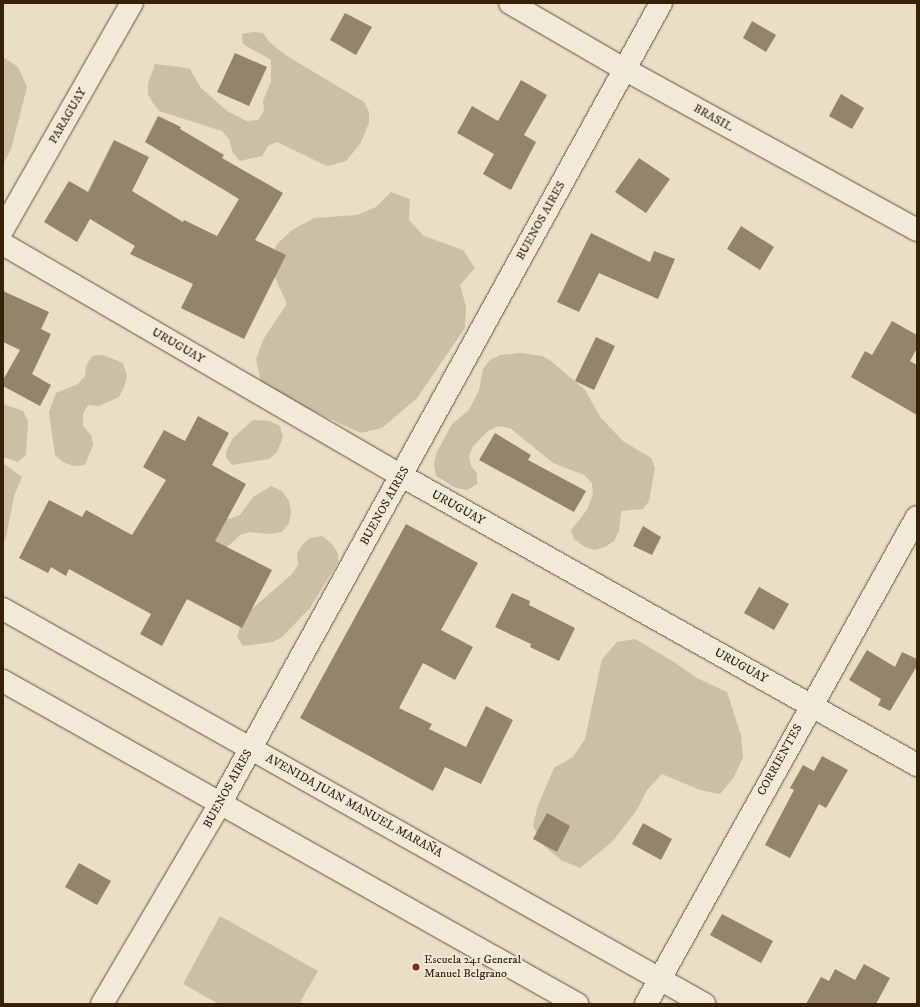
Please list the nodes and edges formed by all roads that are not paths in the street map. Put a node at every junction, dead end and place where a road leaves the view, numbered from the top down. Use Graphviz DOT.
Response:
graph roads {
  1 [pos="132,3"];
  2 [pos="510,3"];
  3 [pos="661,3"];
  4 [pos="624,69"];
  5 [pos="3,229"];
  6 [pos="917,230"];
  7 [pos="3,244"];
  8 [pos="402,476"];
  9 [pos="917,517"];
  10 [pos="3,609"];
  11 [pos="3,681"];
  12 [pos="810,705"];
  13 [pos="251,748"];
  14 [pos="917,765"];
  15 [pos="220,804"];
  16 [pos="660,979"];
  17 [pos="102,1004"];
  18 [pos="577,1004"];
  19 [pos="646,1004"];
  20 [pos="704,1004"];
  1 -- 5 [label="street, PARAGUAY"];
  2 -- 4 [label="street, BRASIL"];
  3 -- 4 [label="street, BUENOS AIRES"];
  4 -- 6 [label="street, BRASIL"];
  4 -- 8 [label="street, BUENOS AIRES"];
  7 -- 8 [label="street, URUGUAY"];
  8 -- 12 [label="street, URUGUAY"];
  8 -- 13 [label="street, BUENOS AIRES"];
  9 -- 12 [label="street, CORRIENTES"];
  10 -- 13 [label="street, AVENIDA JUAN MANUEL MARAÑA"];
  11 -- 15 [label="street"];
  12 -- 14 [label="street, URUGUAY"];
  12 -- 16 [label="street, CORRIENTES"];
  13 -- 15 [label="street, BUENOS AIRES"];
  13 -- 16 [label="street, AVENIDA JUAN MANUEL MARAÑA"];
  15 -- 17 [label="street, BUENOS AIRES"];
  15 -- 18 [label="street"];
  16 -- 19 [label="street, CORRIENTES"];
  16 -- 20 [label="street, AVENIDA JUAN MANUEL MARAÑA"];
}
